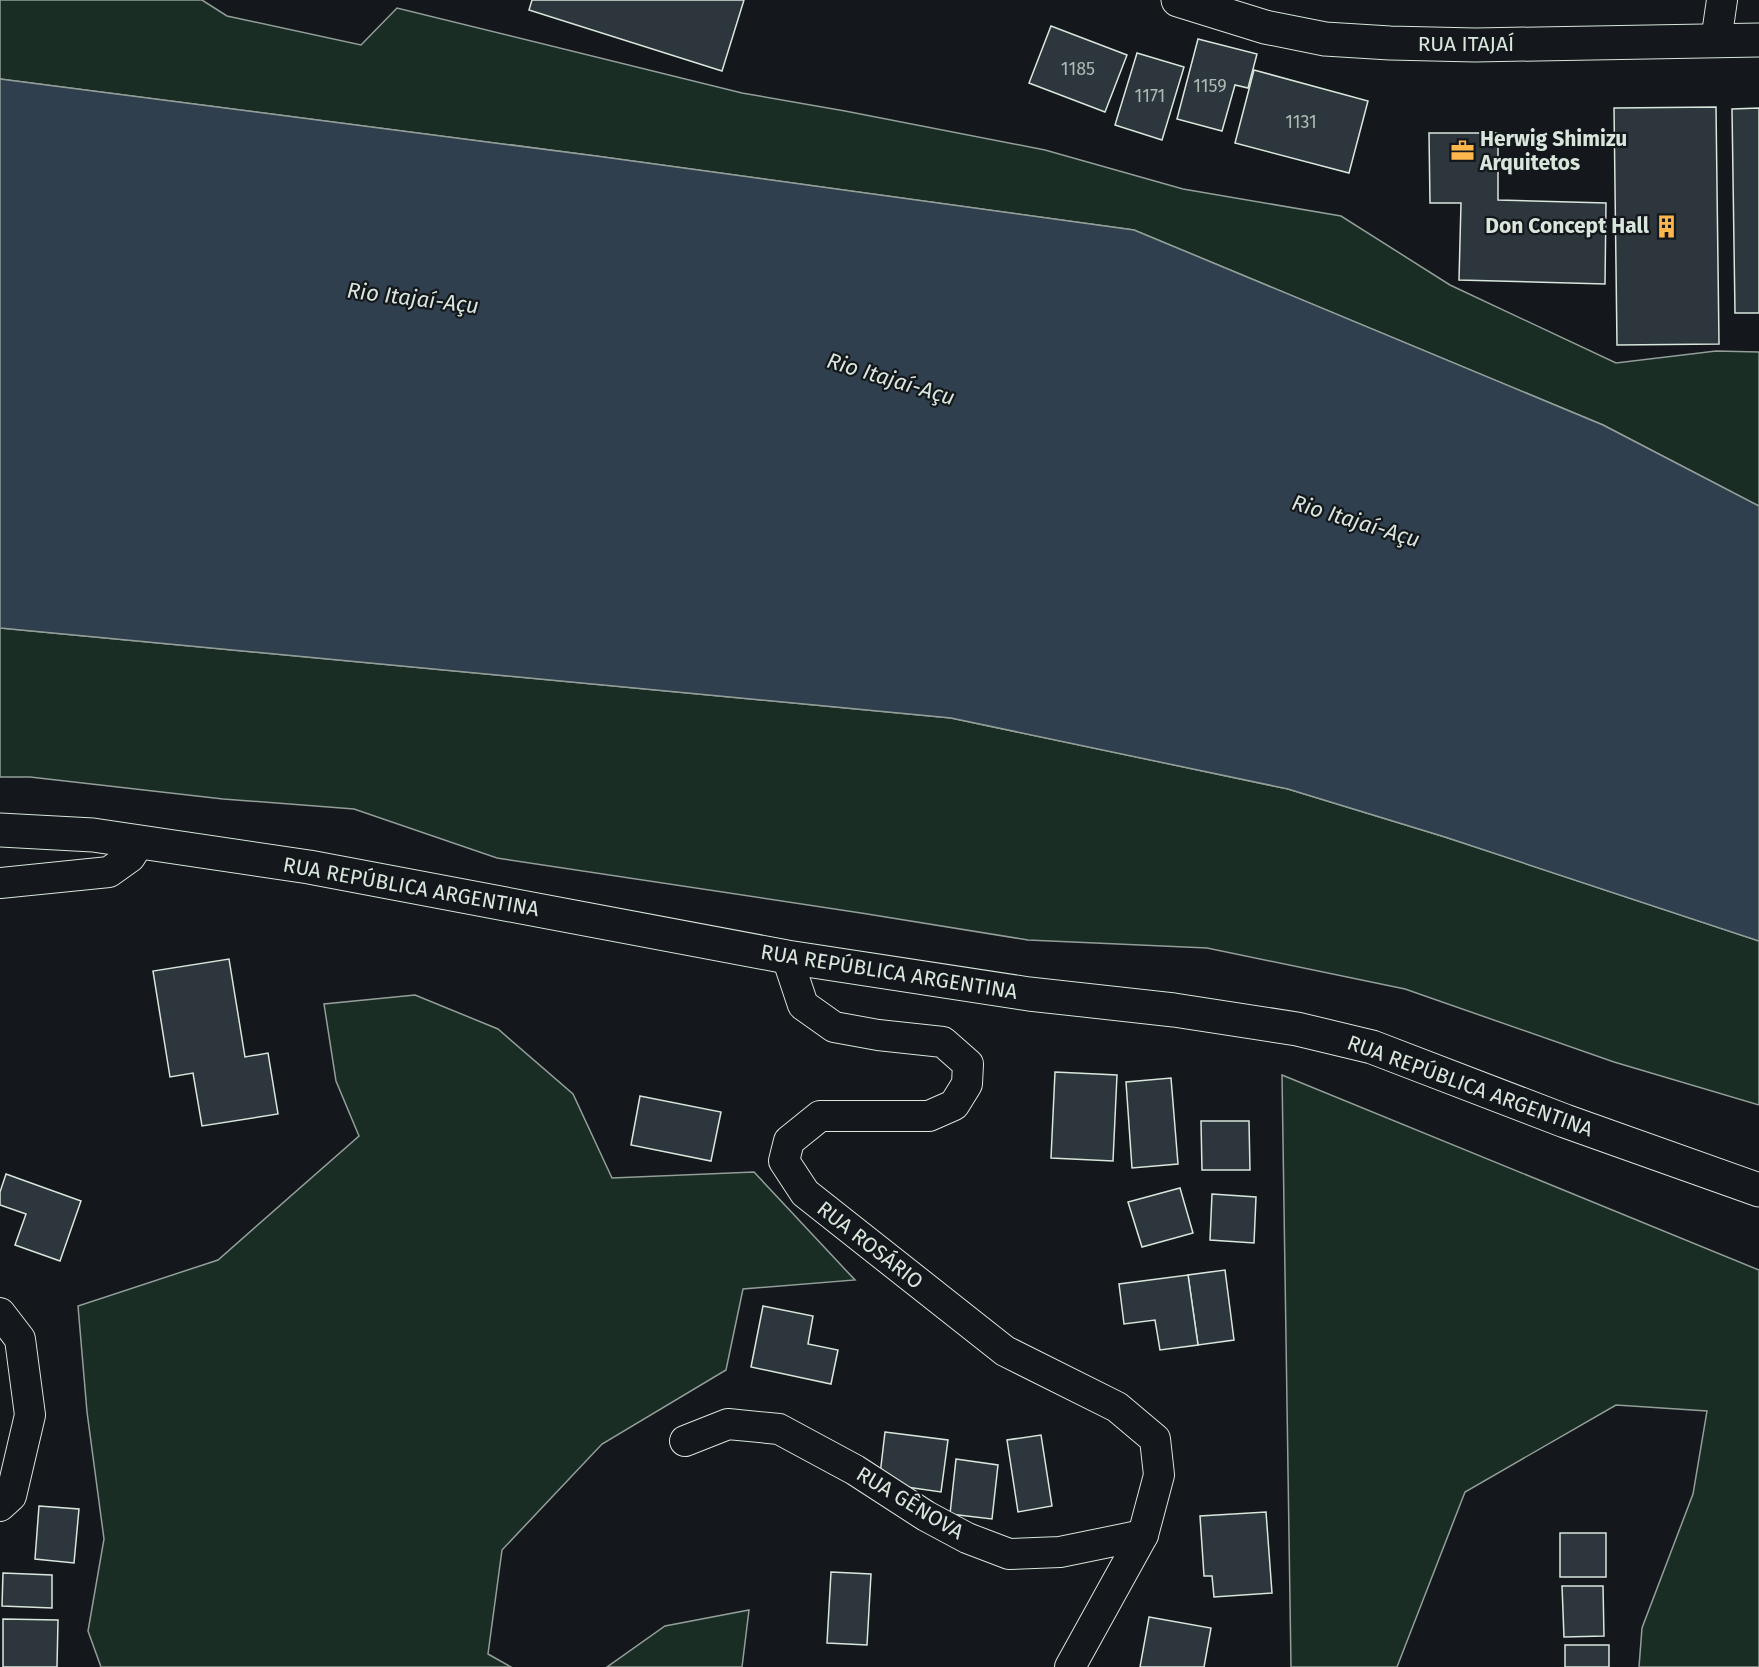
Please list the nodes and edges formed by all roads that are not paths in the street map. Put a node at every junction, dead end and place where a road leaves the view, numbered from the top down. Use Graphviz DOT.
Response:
graph roads {
  1 [pos="1178,0"];
  2 [pos="1722,0"];
  3 [pos="1759,40"];
  4 [pos="1716,41"];
  5 [pos="0,830"];
  6 [pos="140,841"];
  7 [pos="0,883"];
  8 [pos="787,957"];
  9 [pos="1759,1190"];
  10 [pos="0,1313"];
  11 [pos="685,1441"];
  12 [pos="0,1506"];
  13 [pos="1143,1535"];
  14 [pos="1070,1667"];
  1 -- 4 [label="main road, RUA ITAJAÍ"];
  2 -- 4 [label="street"];
  3 -- 4 [label="main road, RUA ITAJAÍ"];
  5 -- 6 [label="main road, RUA REPÚBLICA ARGENTINA"];
  6 -- 7 [label="street"];
  6 -- 8 [label="main road, RUA REPÚBLICA ARGENTINA"];
  8 -- 9 [label="main road, RUA REPÚBLICA ARGENTINA"];
  8 -- 13 [label="street, RUA ROSÁRIO"];
  10 -- 12 [label="street"];
  11 -- 13 [label="street, RUA GÊNOVA"];
  13 -- 14 [label="street, RUA ROSÁRIO"];
}
